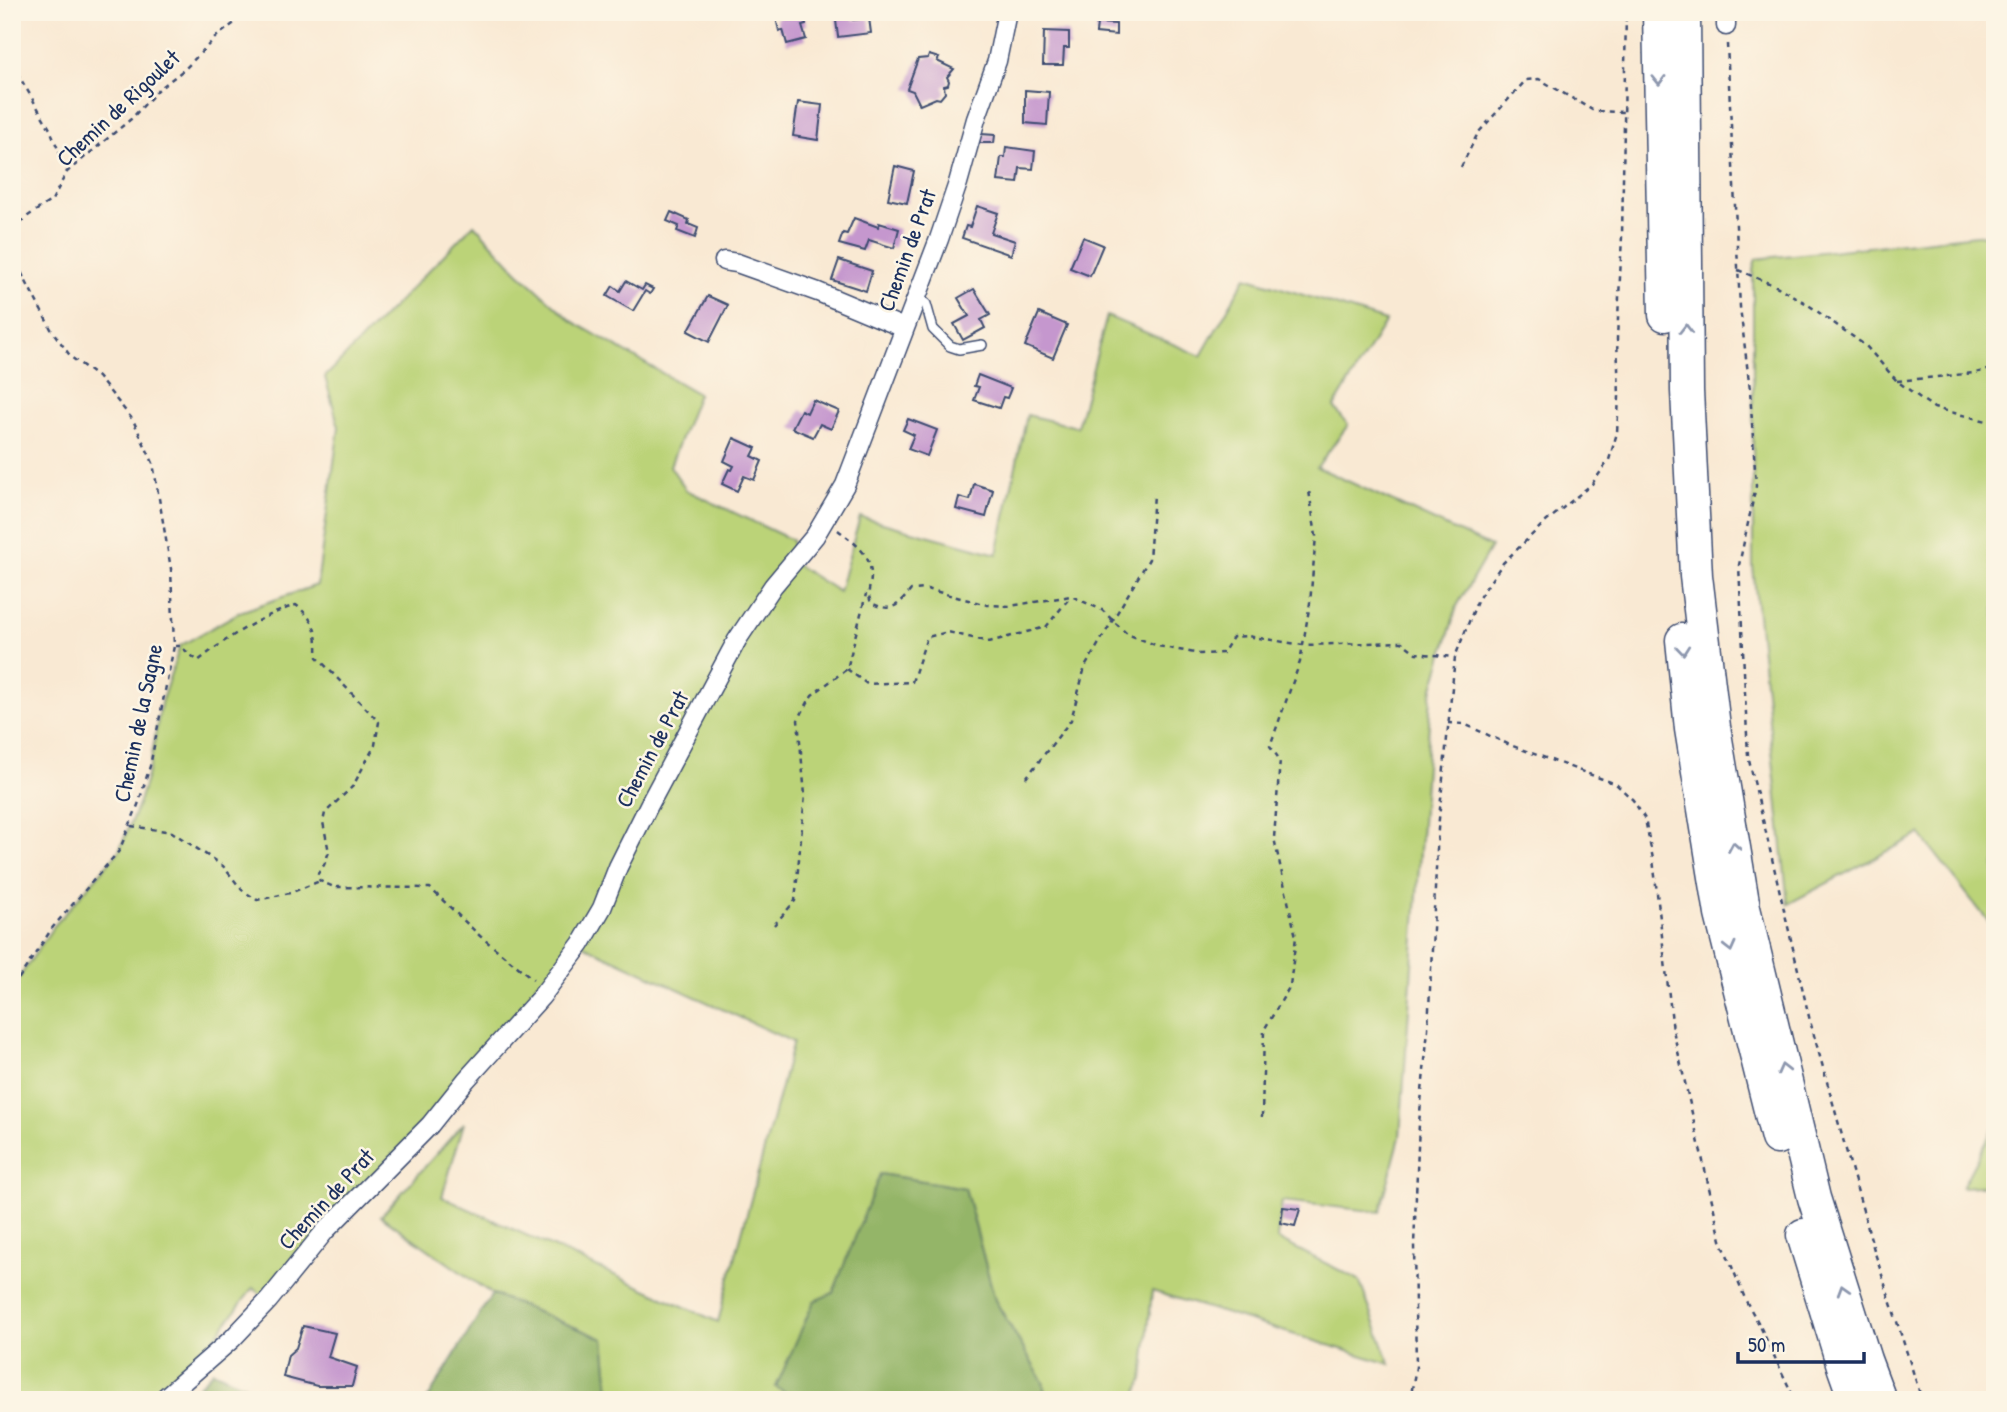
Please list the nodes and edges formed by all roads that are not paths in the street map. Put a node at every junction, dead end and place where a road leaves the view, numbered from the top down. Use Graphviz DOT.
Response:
graph roads {
  1 [pos="1007,12"];
  2 [pos="1659,12"];
  3 [pos="1684,12"];
  4 [pos="724,261"];
  5 [pos="917,296"];
  6 [pos="904,328"];
  7 [pos="982,345"];
  8 [pos="162,1400"];
  9 [pos="1855,1400"];
  10 [pos="1880,1400"];
  1 -- 5 [label="street, Chemin de Prat"];
  2 -- 9 [label="highway, one-way"];
  10 -- 3 [label="highway, one-way"];
  4 -- 6 [label="street"];
  5 -- 6 [label="street, Chemin de Prat"];
  5 -- 7 [label="lane"];
  6 -- 8 [label="street, Chemin de Prat"];
}
